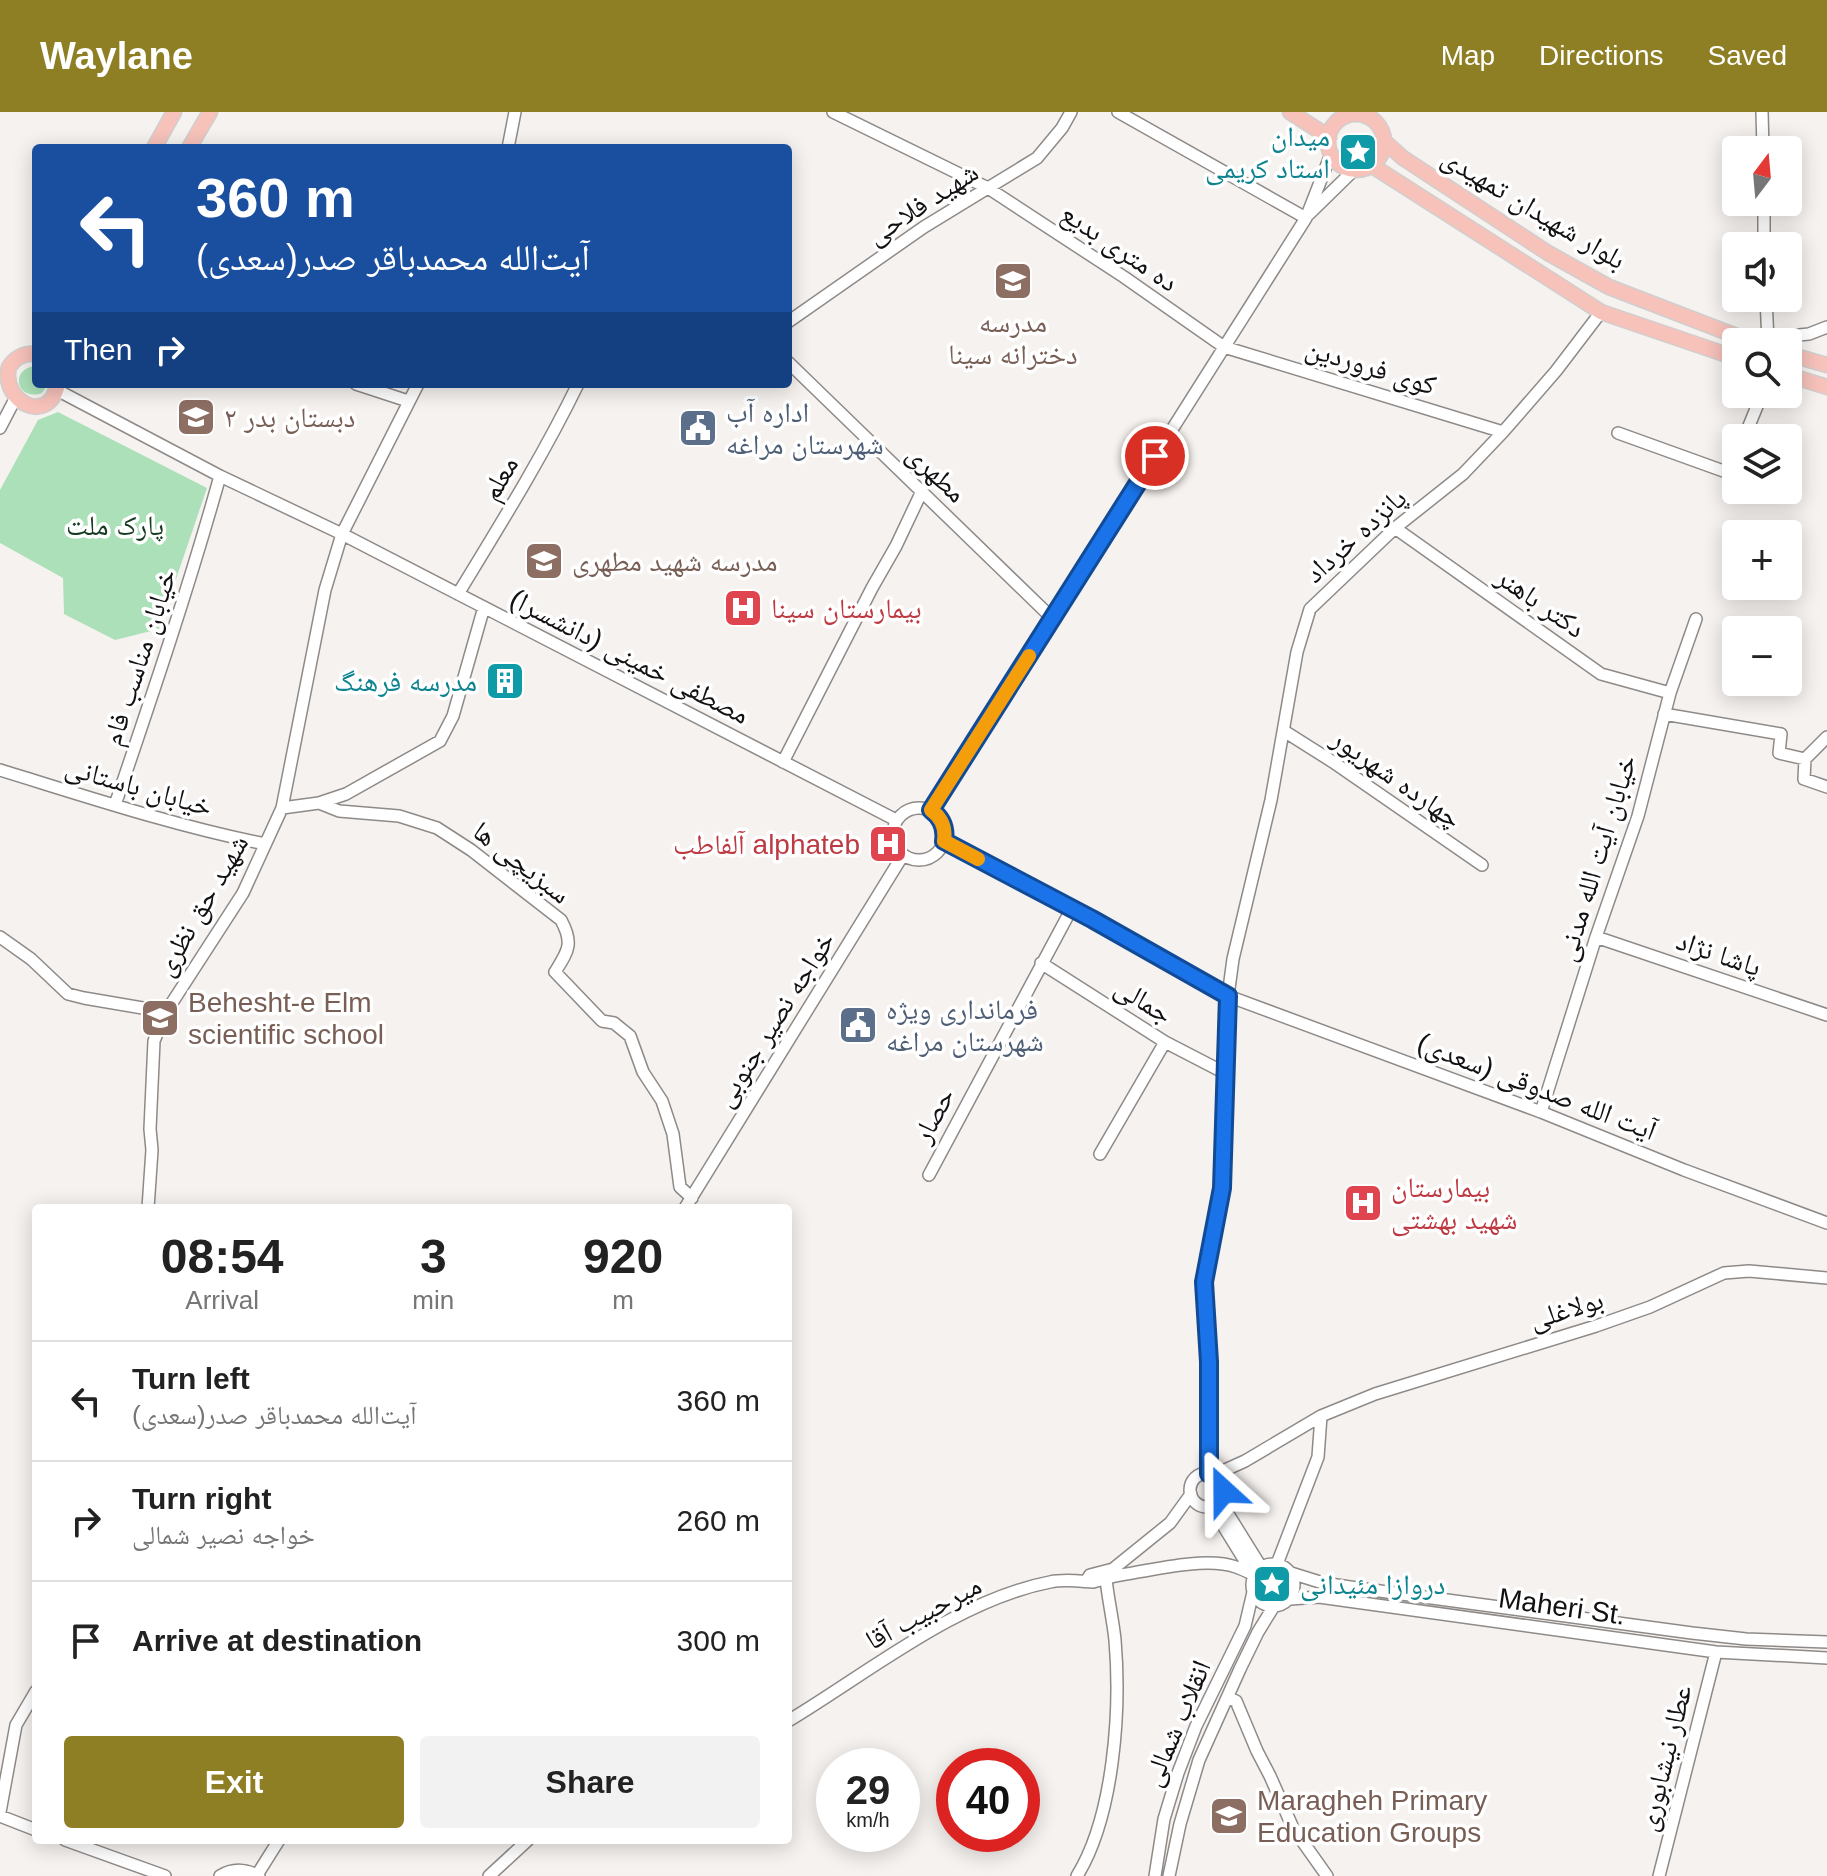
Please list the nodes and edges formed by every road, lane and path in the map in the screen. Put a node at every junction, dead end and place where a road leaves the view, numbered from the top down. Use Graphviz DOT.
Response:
graph roads {
  1 [pos="174,112"];
  2 [pos="210,112"];
  3 [pos="515,112"];
  4 [pos="833,112"];
  5 [pos="1071,112"];
  6 [pos="1118,112"];
  7 [pos="1290,112"];
  8 [pos="1762,112"];
  9 [pos="1341,114"];
  10 [pos="1763,136"];
  11 [pos="1329,137"];
  12 [pos="1384,141"];
  13 [pos="156,144"];
  14 [pos="191,144"];
  15 [pos="509,144"];
  16 [pos="1331,154"];
  17 [pos="1371,165"];
  18 [pos="1354,170"];
  19 [pos="988,188"];
  20 [pos="1306,218"];
  21 [pos="1601,312"];
  22 [pos="792,319"];
  23 [pos="1827,327"];
  24 [pos="1722,330"];
  25 [pos="1802,335"];
  26 [pos="1224,347"];
  27 [pos="32,352"];
  28 [pos="1722,353"];
  29 [pos="6,358"];
  30 [pos="1802,358"];
  31 [pos="1827,365"];
  32 [pos="792,366"];
  33 [pos="2,378"];
  34 [pos="1802,379"];
  35 [pos="1827,387"];
  36 [pos="57,388"];
  37 [pos="60,388"];
  38 [pos="368,388"];
  39 [pos="416,388"];
  40 [pos="576,388"];
  41 [pos="14,401"];
  42 [pos="408,401"];
  43 [pos="0,428"];
  44 [pos="1503,432"];
  45 [pos="1618,433"];
  46 [pos="1722,470"];
  47 [pos="220,476"];
  48 [pos="922,491"];
  49 [pos="1395,528"];
  50 [pos="342,534"];
  51 [pos="458,594"];
  52 [pos="484,607"];
  53 [pos="1053,619"];
  54 [pos="1696,619"];
  55 [pos="1670,693"];
  56 [pos="1664,714"];
  57 [pos="1284,731"];
  58 [pos="1827,737"];
  59 [pos="1805,759"];
  60 [pos="783,762"];
  61 [pos="0,770"];
  62 [pos="1827,787"];
  63 [pos="319,803"];
  64 [pos="115,805"];
  65 [pos="282,808"];
  66 [pos="931,810"];
  67 [pos="896,820"];
  68 [pos="944,841"];
  69 [pos="265,844"];
  70 [pos="903,855"];
  71 [pos="1482,865"];
  72 [pos="1072,908"];
  73 [pos="0,937"];
  74 [pos="1596,937"];
  75 [pos="1041,963"];
  76 [pos="1228,996"];
  77 [pos="166,1012"];
  78 [pos="1827,1015"];
  79 [pos="1165,1042"];
  80 [pos="1225,1073"];
  81 [pos="1541,1112"];
  82 [pos="1100,1154"];
  83 [pos="929,1175"];
  84 [pos="688,1203"];
  85 [pos="148,1204"];
  86 [pos="1827,1223"];
  87 [pos="1827,1278"];
  88 [pos="1321,1416"];
  89 [pos="1212,1474"];
  90 [pos="1191,1494"];
  91 [pos="1216,1503"];
  92 [pos="1277,1564"];
  93 [pos="1258,1571"];
  94 [pos="1291,1573"];
  95 [pos="1111,1575"];
  96 [pos="1253,1592"];
  97 [pos="1290,1599"];
  98 [pos="1274,1606"];
  99 [pos="1826,1650"];
  100 [pos="1716,1652"];
  101 [pos="32,1698"];
  102 [pos="1228,1698"];
  103 [pos="792,1718"];
  104 [pos="0,1814"];
  105 [pos="32,1828"];
  106 [pos="76,1844"];
  107 [pos="277,1844"];
  108 [pos="524,1844"];
  109 [pos="258,1875"];
  110 [pos="165,1876"];
  111 [pos="220,1876"];
  112 [pos="489,1876"];
  113 [pos="1077,1876"];
  114 [pos="1155,1876"];
  115 [pos="1169,1876"];
  116 [pos="1327,1876"];
  117 [pos="1659,1876"];
  1 -- 13 [label="main road"];
  2 -- 14 [label="main road"];
  3 -- 15 [label="street"];
  4 -- 19 [label="street, ده متری بدیع"];
  5 -- 19 [label="street, شهید فلاحی"];
  6 -- 20 [label="street"];
  7 -- 11 [label="main road"];
  8 -- 10 [label="street"];
  9 -- 11 [label="main road"];
  9 -- 12 [label="main road"];
  11 -- 16 [label="main road"];
  12 -- 17 [label="main road"];
  12 -- 24 [label="main road, بلوار شهیدان تمهیدی"];
  16 -- 18 [label="main road"];
  16 -- 20 [label="street"];
  17 -- 18 [label="main road"];
  17 -- 21 [label="main road, بلوار شهیدان تمهیدی"];
  18 -- 20 [label="street"];
  19 -- 22 [label="street, شهید فلاحی"];
  19 -- 26 [label="street, ده متری بدیع"];
  20 -- 26 [label="street"];
  21 -- 28 [label="main road, بلوار شهیدان تمهیدی"];
  21 -- 44 [label="street, پانزده خرداد"];
  23 -- 25 [label="street"];
  26 -- 44 [label="street, کوی فروردین"];
  26 -- 53 [label="street"];
  27 -- 29 [label="main road"];
  29 -- 33 [label="main road"];
  30 -- 31 [label="main road"];
  32 -- 48 [label="street, مطهری"];
  33 -- 41 [label="main road"];
  34 -- 35 [label="main road"];
  36 -- 41 [label="main road"];
  37 -- 47 [label="street, مصطفی خمینی (دانشسرا)"];
  38 -- 42 [label="street"];
  39 -- 42 [label="street, شهید حق نظری"];
  40 -- 51 [label="street, معلم"];
  41 -- 43 [label="street"];
  42 -- 50 [label="street, شهید حق نظری"];
  44 -- 49 [label="street, پانزده خرداد"];
  45 -- 46 [label="street"];
  47 -- 50 [label="street, مصطفی خمینی (دانشسرا)"];
  47 -- 64 [label="street, خیابان مناسب فام"];
  48 -- 53 [label="street, مطهری"];
  48 -- 60 [label="street"];
  49 -- 55 [label="street, دکتر باهنر"];
  49 -- 57 [label="street, پانزده خرداد"];
  50 -- 51 [label="street, مصطفی خمینی (دانشسرا)"];
  50 -- 65 [label="street, شهید حق نظری"];
  51 -- 52 [label="street, مصطفی خمینی (دانشسرا)"];
  52 -- 60 [label="street, مصطفی خمینی (دانشسرا)"];
  52 -- 63 [label="street"];
  53 -- 66 [label="street"];
  54 -- 55 [label="street, خیابان آیت الله مدنی"];
  55 -- 56 [label="street, خیابان آیت الله مدنی"];
  56 -- 59 [label="street"];
  56 -- 74 [label="street, خیابان آیت الله مدنی"];
  57 -- 71 [label="street, چهارده شهریور"];
  57 -- 76 [label="street, پانزده خرداد"];
  58 -- 59 [label="street"];
  59 -- 62 [label="street"];
  60 -- 67 [label="street, مصطفی خمینی (دانشسرا)"];
  61 -- 64 [label="street, خیابان باستانی"];
  63 -- 65 [label="street"];
  63 -- 84 [label="street, سبزیچی ها"];
  64 -- 69 [label="street, خیابان باستانی"];
  65 -- 69 [label="street, شهید حق نظری"];
  66 -- 67 [label="street"];
  66 -- 68 [label="street"];
  67 -- 70 [label="street"];
  68 -- 70 [label="street"];
  68 -- 72 [label="street, آیت الله صدوقی (سعدی)"];
  69 -- 77 [label="street, شهید حق نظری"];
  70 -- 84 [label="street, خواجه نصیر جنوبی"];
  72 -- 75 [label="street, حصار"];
  72 -- 76 [label="street, آیت الله صدوقی (سعدی)"];
  73 -- 77 [label="street"];
  74 -- 78 [label="street, پاشا نژاد"];
  74 -- 81 [label="street, خیابان آیت الله مدنی"];
  75 -- 79 [label="street, جمالی"];
  75 -- 83 [label="street, حصار"];
  76 -- 80 [label="street, پانزده خرداد"];
  76 -- 81 [label="street, آیت الله صدوقی (سعدی)"];
  77 -- 85 [label="street, شهید حق نظری"];
  79 -- 80 [label="street, جمالی"];
  79 -- 82 [label="street"];
  80 -- 89 [label="street, پانزده خرداد"];
  81 -- 86 [label="street, آیت الله صدوقی (سعدی)"];
  87 -- 88 [label="street, بولاغلی"];
  88 -- 89 [label="street, بولاغلی"];
  88 -- 92 [label="street"];
  89 -- 90 [label="street"];
  89 -- 91 [label="street"];
  90 -- 91 [label="street"];
  90 -- 95 [label="street"];
  91 -- 93 [label="street"];
  92 -- 93 [label="street"];
  92 -- 94 [label="street"];
  93 -- 95 [label="street, میرحبیب آقا"];
  93 -- 96 [label="street"];
  94 -- 97 [label="street"];
  94 -- 99 [label="street, Maheri St."];
  95 -- 103 [label="street, میرحبیب آقا"];
  95 -- 113 [label="street"];
  96 -- 98 [label="street"];
  96 -- 114 [label="street, انقلاب شمالی"];
  97 -- 98 [label="street"];
  97 -- 100 [label="street, Maheri St."];
  98 -- 102 [label="street, انقلاب شمالی"];
  99 -- 100 [label="street, Maheri St."];
  100 -- 117 [label="street, عطار نیشابوری"];
  101 -- 104 [label="street"];
  102 -- 115 [label="street, انقلاب شمالی"];
  102 -- 116 [label="street"];
  104 -- 105 [label="street"];
  106 -- 110 [label="street"];
  107 -- 109 [label="street"];
  108 -- 112 [label="street"];
  109 -- 111 [label="street"];
}
